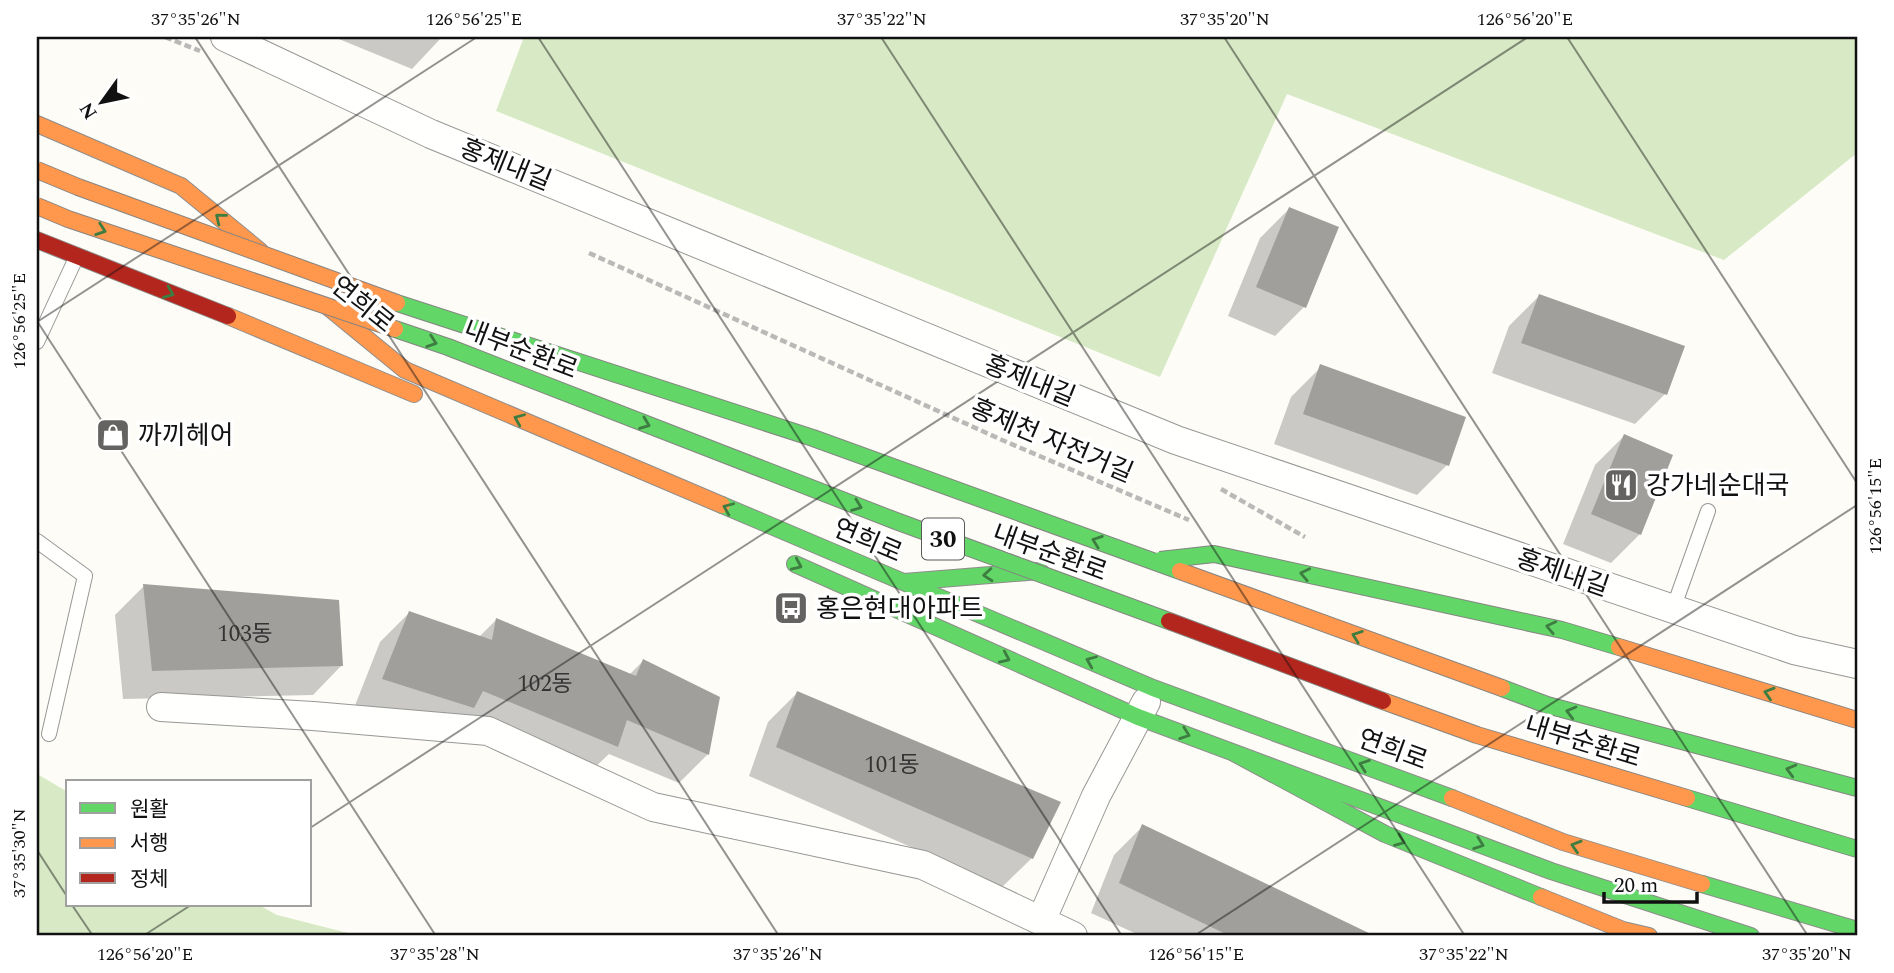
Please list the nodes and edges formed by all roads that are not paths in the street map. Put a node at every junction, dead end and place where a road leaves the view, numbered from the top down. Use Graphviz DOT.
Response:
graph roads {
  1 [pos="225,37"];
  2 [pos="37,124"];
  3 [pos="37,170"];
  4 [pos="37,206"];
  5 [pos="37,240"];
  6 [pos="77,256"];
  7 [pos="37,342"];
  8 [pos="432,403"];
  9 [pos="1708,511"];
  10 [pos="37,541"];
  11 [pos="785,560"];
  12 [pos="1109,565"];
  13 [pos="1063,569"];
  14 [pos="904,582"];
  15 [pos="1673,609"];
  16 [pos="1857,664"];
  17 [pos="1153,688"];
  18 [pos="161,707"];
  19 [pos="1138,717"];
  20 [pos="1857,720"];
  21 [pos="49,734"];
  22 [pos="1232,752"];
  23 [pos="1857,788"];
  24 [pos="1857,849"];
  25 [pos="1041,921"];
  26 [pos="1827,930"];
  27 [pos="1857,930"];
  28 [pos="1073,936"];
  29 [pos="1649,936"];
  30 [pos="1751,936"];
  1 -- 15 [label="street, 홍제내길"];
  14 -- 2 [label="main road, 연희로, one-way"];
  23 -- 3 [label="main road, 내부순환로 / 30, one-way, bridge"];
  4 -- 24 [label="main road, 내부순환로 / 30, one-way, bridge"];
  5 -- 6 [label="main road"];
  6 -- 7 [label="lane"];
  6 -- 8 [label="main road, one-way"];
  9 -- 15 [label="lane"];
  10 -- 21 [label="lane"];
  11 -- 19 [label="main road, one-way"];
  20 -- 12 [label="main road, one-way, bridge"];
  13 -- 14 [label="main road, one-way"];
  17 -- 14 [label="main road, 연희로, one-way"];
  15 -- 16 [label="street, 홍제내길"];
  17 -- 19 [label="street"];
  26 -- 17 [label="main road, 연희로, one-way"];
  18 -- 25 [label="street"];
  19 -- 22 [label="main road, one-way"];
  19 -- 25 [label="street"];
  22 -- 29 [label="main road, one-way"];
  22 -- 30 [label="main road, one-way"];
  25 -- 28 [label="street"];
  26 -- 27 [label="main road, 연희로"];
}
